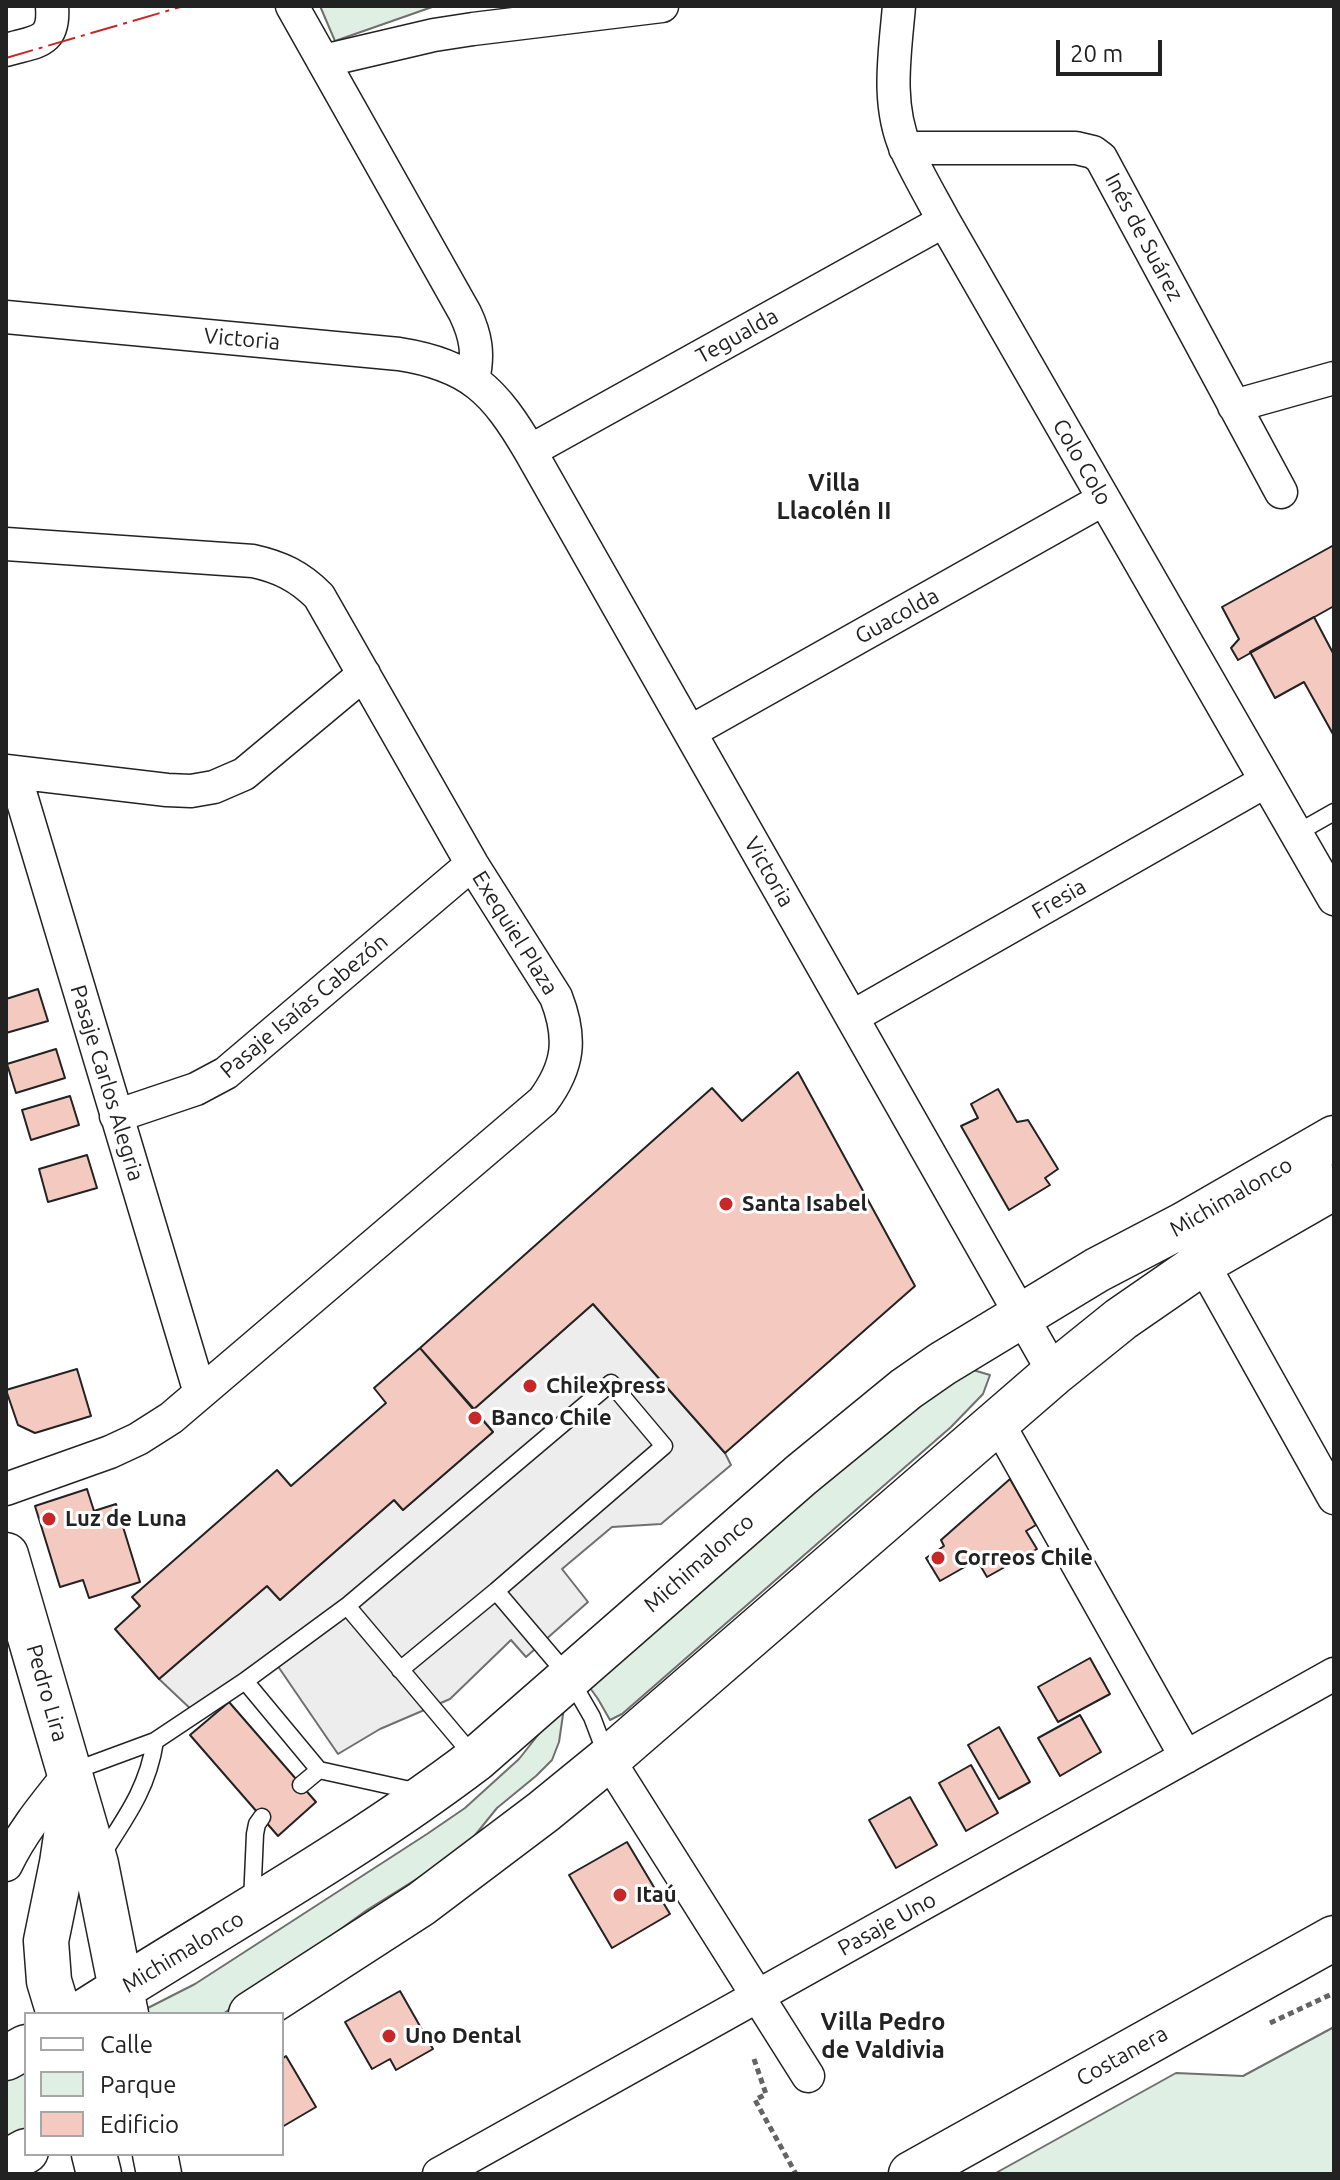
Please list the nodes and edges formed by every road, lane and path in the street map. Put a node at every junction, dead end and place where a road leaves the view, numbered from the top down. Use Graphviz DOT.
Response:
graph roads {
  1 [pos="52,6"];
  2 [pos="292,6"];
  3 [pos="662,6"];
  4 [pos="899,6"];
  5 [pos="6,50"];
  6 [pos="323,61"];
  7 [pos="905,148"];
  8 [pos="944,221"];
  9 [pos="6,317"];
  10 [pos="1334,378"];
  11 [pos="473,380"];
  12 [pos="1234,406"];
  13 [pos="530,451"];
  14 [pos="1281,492"];
  15 [pos="1104,499"];
  16 [pos="6,544"];
  17 [pos="364,674"];
  18 [pos="690,732"];
  19 [pos="10,772"];
  20 [pos="1266,781"];
  21 [pos="1334,812"];
  22 [pos="1297,833"];
  23 [pos="472,864"];
  24 [pos="1334,899"];
  25 [pos="852,1017"];
  26 [pos="116,1116"];
  27 [pos="1334,1138"];
  28 [pos="1334,1187"];
  29 [pos="1183,1225"];
  30 [pos="1202,1263"];
  31 [pos="1021,1315"];
  32 [pos="1054,1373"];
  33 [pos="200,1393"];
  34 [pos="998,1423"];
  35 [pos="6,1489"];
  36 [pos="1334,1498"];
  37 [pos="6,1555"];
  38 [pos="496,1591"];
  39 [pos="347,1606"];
  40 [pos="400,1670"];
  41 [pos="1334,1674"];
  42 [pos="569,1677"];
  43 [pos="245,1681"];
  44 [pos="155,1741"];
  45 [pos="1186,1757"];
  46 [pos="476,1759"];
  47 [pos="608,1759"];
  48 [pos="319,1770"];
  49 [pos="72,1779"];
  50 [pos="301,1785"];
  51 [pos="429,1795"];
  52 [pos="262,1817"];
  53 [pos="96,1864"];
  54 [pos="6,1865"];
  55 [pos="251,1910"];
  56 [pos="1334,1938"];
  57 [pos="123,2001"];
  58 [pos="748,2002"];
  59 [pos="58,2012"];
  60 [pos="87,2012"];
  61 [pos="254,2012"];
  62 [pos="24,2048"];
  63 [pos="6,2058"];
  64 [pos="808,2076"];
  65 [pos="24,2152"];
  66 [pos="6,2162"];
  67 [pos="439,2174"];
  68 [pos="796,2174"];
  69 [pos="911,2174"];
  1 -- 5 [label="street"];
  2 -- 6 [label="street"];
  3 -- 6 [label="street"];
  4 -- 7 [label="street, Colo Colo"];
  6 -- 11 [label="street"];
  7 -- 8 [label="street, Colo Colo"];
  7 -- 12 [label="street, Inés de Suárez"];
  8 -- 13 [label="street, Tegualda"];
  8 -- 15 [label="street, Colo Colo"];
  9 -- 11 [label="street, Victoria"];
  10 -- 12 [label="street"];
  11 -- 13 [label="street, Victoria"];
  12 -- 14 [label="street, Inés de Suárez"];
  13 -- 18 [label="street, Victoria"];
  15 -- 18 [label="street, Guacolda"];
  15 -- 20 [label="street, Colo Colo"];
  16 -- 17 [label="street, Exequiel Plaza"];
  17 -- 19 [label="street"];
  17 -- 23 [label="street, Exequiel Plaza"];
  18 -- 25 [label="street, Victoria"];
  19 -- 26 [label="street, Pasaje Carlos Alegria"];
  20 -- 22 [label="street, Colo Colo"];
  20 -- 25 [label="street, Fresia"];
  21 -- 22 [label="lane"];
  22 -- 24 [label="street, Colo Colo"];
  23 -- 26 [label="street, Pasaje Isaías Cabezón"];
  23 -- 33 [label="street, Exequiel Plaza"];
  25 -- 31 [label="street, Victoria"];
  26 -- 33 [label="street, Pasaje Carlos Alegria"];
  27 -- 29 [label="main road, Michimalonco"];
  28 -- 30 [label="main road, Michimalonco"];
  29 -- 30 [label="street"];
  29 -- 31 [label="main road, Michimalonco"];
  30 -- 32 [label="main road, Michimalonco"];
  30 -- 36 [label="street"];
  31 -- 32 [label="street, Victoria"];
  31 -- 42 [label="main road, Michimalonco"];
  32 -- 34 [label="main road, Michimalonco"];
  33 -- 35 [label="street, Exequiel Plaza"];
  34 -- 45 [label="street"];
  34 -- 47 [label="main road, Michimalonco"];
  37 -- 49 [label="main road, Pedro Lira"];
  38 -- 39 [label="lane"];
  38 -- 40 [label="lane"];
  38 -- 42 [label="lane"];
  39 -- 40 [label="lane"];
  39 -- 43 [label="lane"];
  40 -- 46 [label="lane"];
  41 -- 45 [label="street, Pasaje Uno"];
  42 -- 46 [label="main road, Michimalonco"];
  42 -- 47 [label="lane"];
  43 -- 44 [label="lane"];
  43 -- 48 [label="lane"];
  44 -- 49 [label="lane"];
  44 -- 53 [label="lane"];
  45 -- 58 [label="street, Pasaje Uno"];
  46 -- 51 [label="main road, Michimalonco"];
  47 -- 58 [label="street"];
  47 -- 61 [label="main road, Michimalonco"];
  48 -- 50 [label="lane"];
  48 -- 51 [label="lane"];
  49 -- 53 [label="main road, Pedro Lira"];
  49 -- 54 [label="street"];
  49 -- 59 [label="main road"];
  51 -- 55 [label="main road, Michimalonco"];
  52 -- 55 [label="lane"];
  53 -- 57 [label="main road, Pedro Lira"];
  55 -- 57 [label="main road, Michimalonco"];
  56 -- 69 [label="main road, Costanera"];
  57 -- 60 [label="main road, Michimalonco"];
  58 -- 64 [label="street"];
  58 -- 67 [label="street, Pasaje Uno"];
  58 -- 68 [label="path"];
  62 -- 63 [label="main road"];
  65 -- 66 [label="main road"];
}
